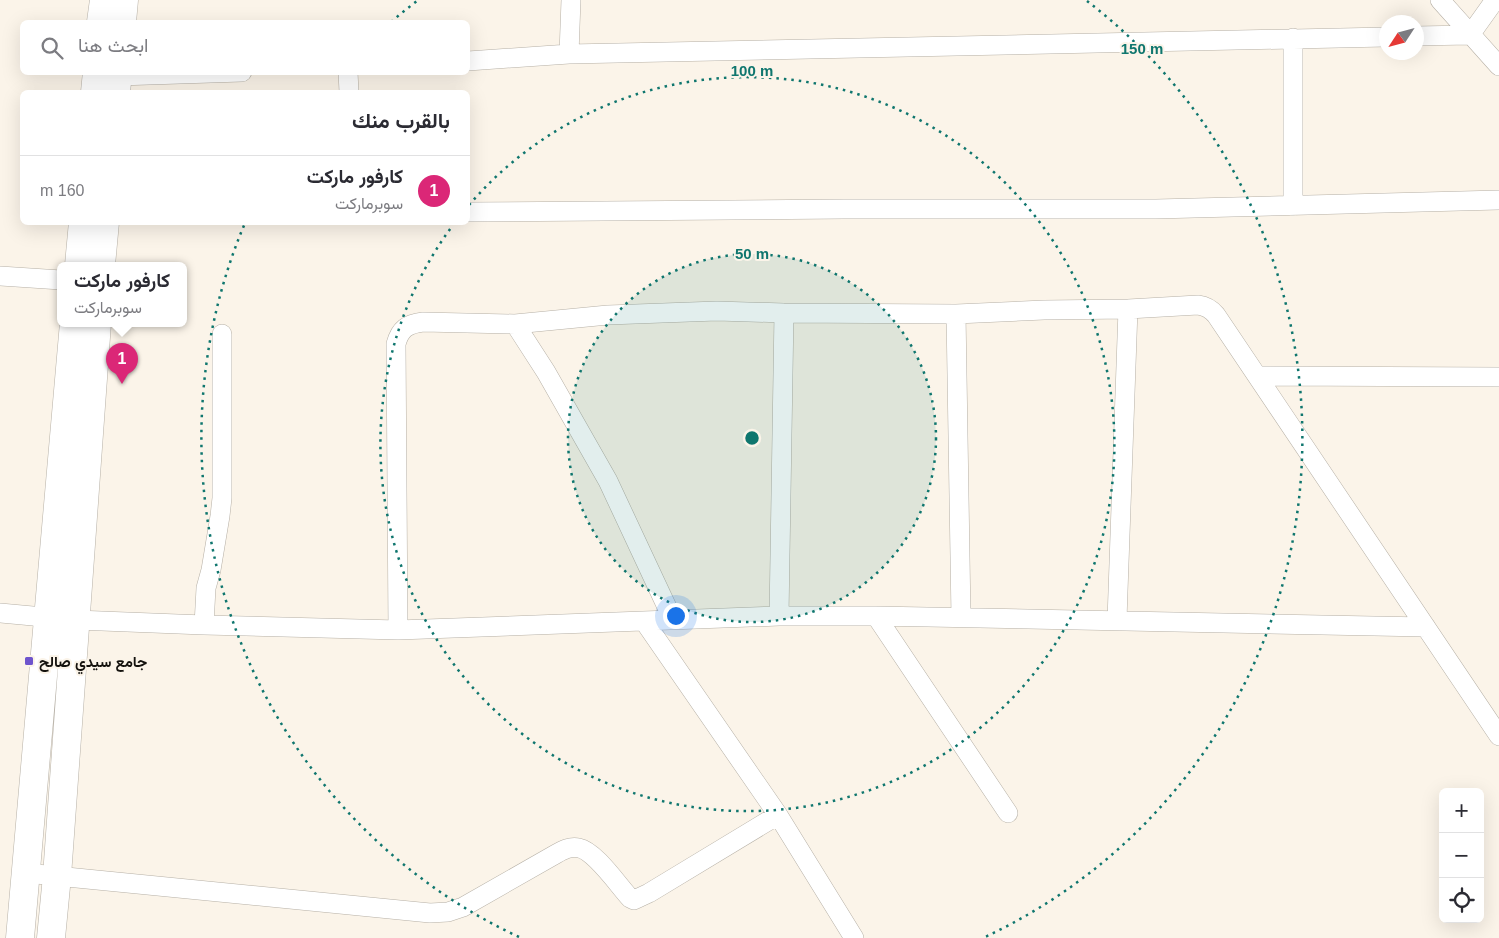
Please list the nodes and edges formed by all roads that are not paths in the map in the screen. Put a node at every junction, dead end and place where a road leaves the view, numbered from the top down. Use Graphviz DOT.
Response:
graph roads {
  1 [pos="104,0"];
  2 [pos="124,0"];
  3 [pos="571,0"];
  4 [pos="1440,0"];
  5 [pos="1495,0"];
  6 [pos="102,20"];
  7 [pos="122,20"];
  8 [pos="1470,35"];
  9 [pos="1379,36"];
  10 [pos="1424,36"];
  11 [pos="1293,38"];
  12 [pos="569,54"];
  13 [pos="470,61"];
  14 [pos="1499,66"];
  15 [pos="177,75"];
  16 [pos="348,75"];
  17 [pos="112,78"];
  18 [pos="97,90"];
  19 [pos="349,90"];
  20 [pos="1499,200"];
  21 [pos="1293,206"];
  22 [pos="470,212"];
  23 [pos="83,225"];
  24 [pos="105,225"];
  25 [pos="79,262"];
  26 [pos="101,262"];
  27 [pos="0,276"];
  28 [pos="57,280"];
  29 [pos="1128,309"];
  30 [pos="784,313"];
  31 [pos="956,314"];
  32 [pos="515,324"];
  33 [pos="74,327"];
  34 [pos="97,327"];
  35 [pos="222,334"];
  36 [pos="1258,376"];
  37 [pos="1499,377"];
  38 [pos="0,613"];
  39 [pos="779,616"];
  40 [pos="876,616"];
  41 [pos="961,617"];
  42 [pos="49,618"];
  43 [pos="76,620"];
  44 [pos="673,620"];
  45 [pos="1117,620"];
  46 [pos="644,621"];
  47 [pos="204,625"];
  48 [pos="1426,627"];
  49 [pos="398,630"];
  50 [pos="1499,736"];
  51 [pos="1008,813"];
  52 [pos="778,816"];
  53 [pos="26,873"];
  54 [pos="57,876"];
  55 [pos="20,938"];
  56 [pos="51,938"];
  57 [pos="854,938"];
  1 -- 6 [label="main road"];
  2 -- 7 [label="main road"];
  3 -- 12 [label="street"];
  4 -- 8 [label="street"];
  5 -- 8 [label="street"];
  8 -- 10 [label="street"];
  8 -- 14 [label="street"];
  9 -- 11 [label="street"];
  11 -- 12 [label="street"];
  11 -- 21 [label="street"];
  12 -- 13 [label="street"];
  15 -- 17 [label="street"];
  16 -- 19 [label="street"];
  17 -- 18 [label="main road"];
  20 -- 21 [label="street"];
  21 -- 22 [label="street"];
  23 -- 25 [label="main road"];
  24 -- 26 [label="main road"];
  27 -- 28 [label="street"];
  29 -- 31 [label="street"];
  29 -- 36 [label="street"];
  29 -- 45 [label="street"];
  30 -- 31 [label="street"];
  30 -- 32 [label="street"];
  30 -- 39 [label="street"];
  31 -- 41 [label="street"];
  32 -- 44 [label="street"];
  32 -- 49 [label="street"];
  33 -- 42 [label="main road"];
  34 -- 43 [label="main road"];
  35 -- 47 [label="street"];
  36 -- 37 [label="street"];
  36 -- 48 [label="street"];
  38 -- 42 [label="street"];
  39 -- 40 [label="street"];
  39 -- 44 [label="street"];
  40 -- 41 [label="street"];
  40 -- 51 [label="street"];
  41 -- 45 [label="street"];
  42 -- 43 [label="street"];
  42 -- 53 [label="main road"];
  43 -- 47 [label="street"];
  43 -- 54 [label="main road"];
  44 -- 46 [label="street"];
  45 -- 48 [label="street"];
  46 -- 49 [label="street"];
  46 -- 52 [label="street"];
  47 -- 49 [label="street"];
  48 -- 50 [label="street"];
  52 -- 54 [label="street"];
  52 -- 57 [label="street"];
  53 -- 54 [label="street"];
  53 -- 55 [label="main road"];
  54 -- 56 [label="main road"];
}
